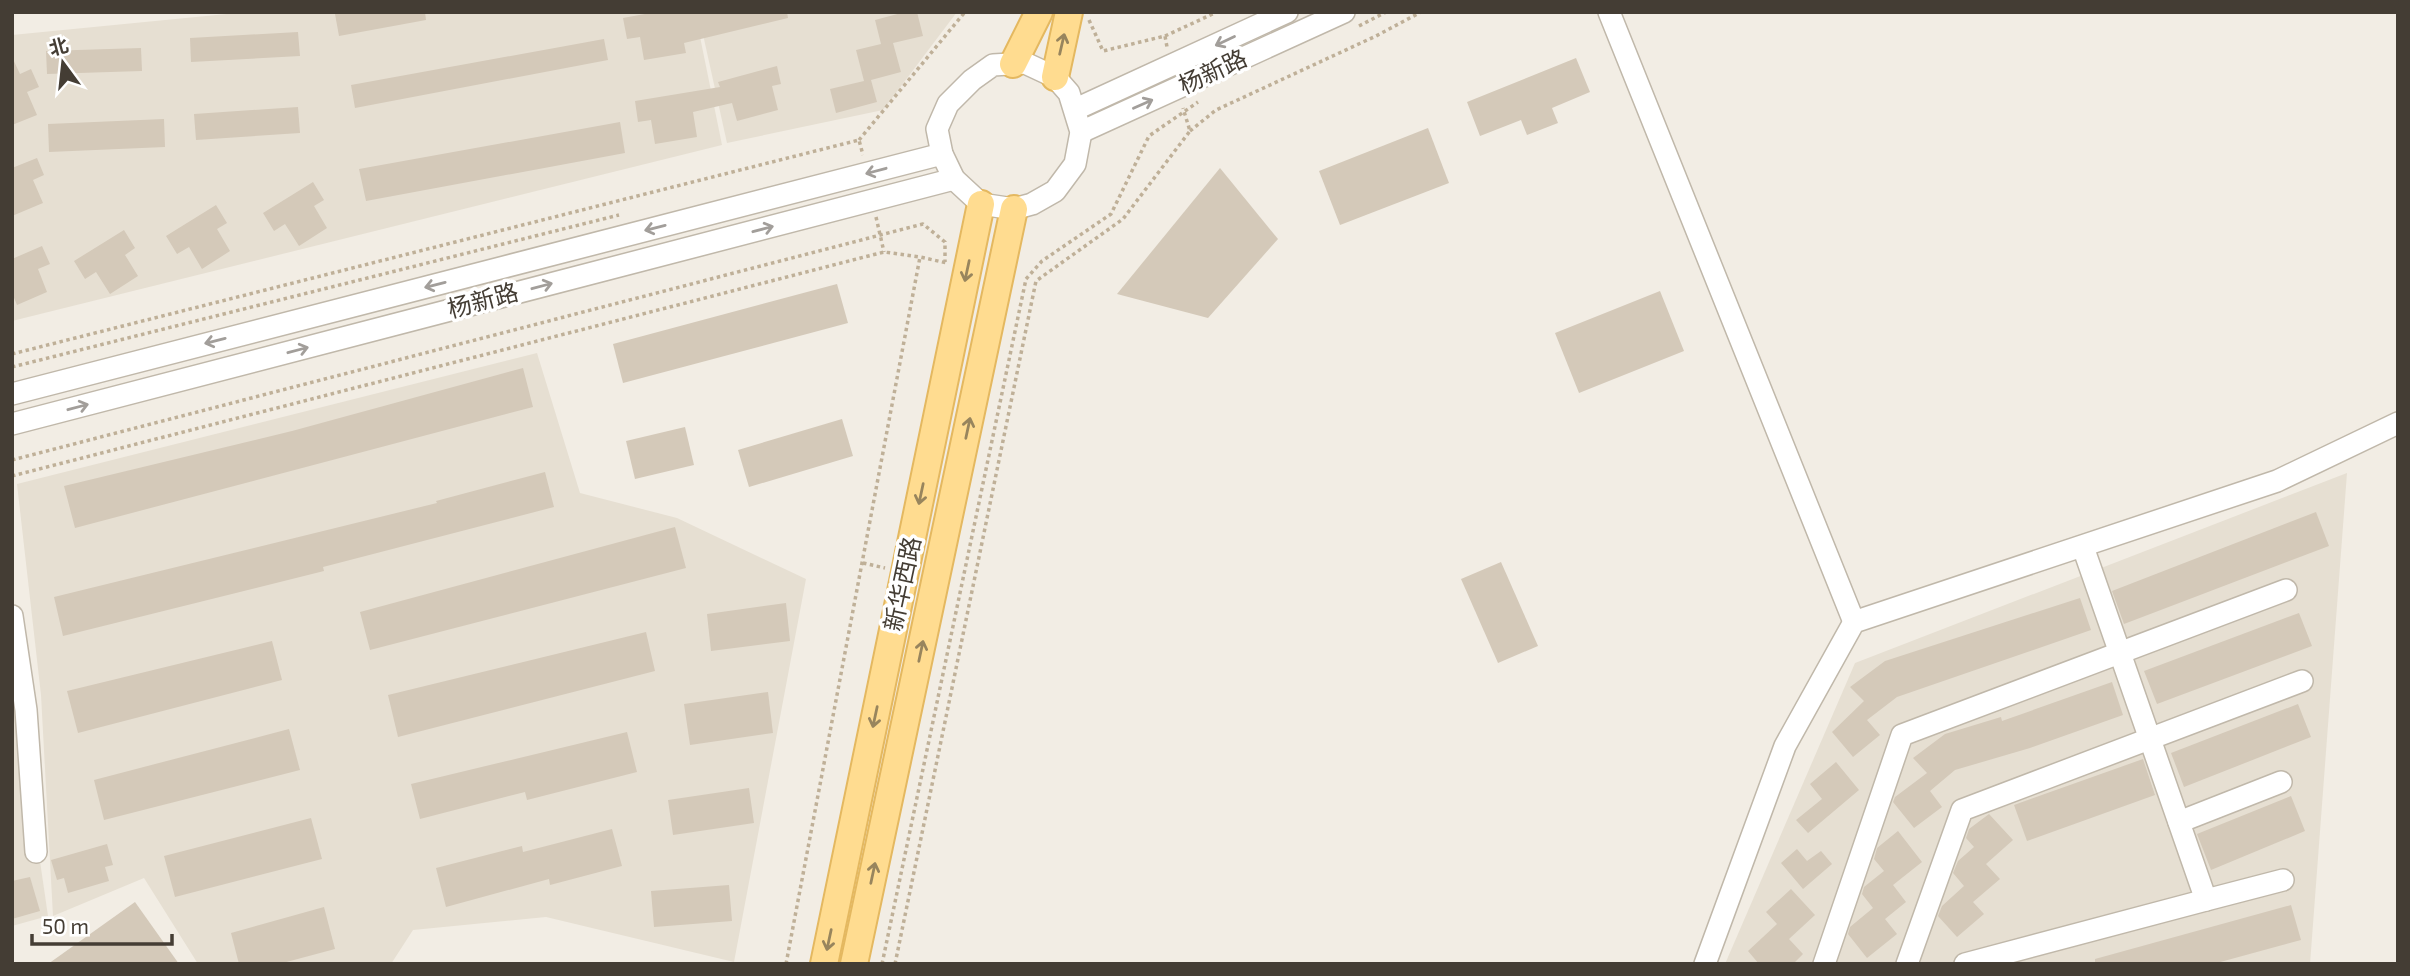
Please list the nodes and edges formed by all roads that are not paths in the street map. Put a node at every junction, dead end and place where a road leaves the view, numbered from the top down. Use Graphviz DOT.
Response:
graph roads {
  1 [pos="1039,12"];
  2 [pos="1069,12"];
  3 [pos="1287,12"];
  4 [pos="1609,12"];
  5 [pos="1347,21"];
  6 [pos="1013,64"];
  7 [pos="1055,77"];
  8 [pos="1076,109"];
  9 [pos="1081,132"];
  10 [pos="942,154"];
  11 [pos="954,179"];
  12 [pos="981,204"];
  13 [pos="1014,209"];
  14 [pos="12,394"];
  15 [pos="2398,423"];
  16 [pos="12,424"];
  17 [pos="2083,547"];
  18 [pos="2286,590"];
  19 [pos="12,617"];
  20 [pos="1854,622"];
  21 [pos="2119,652"];
  22 [pos="2302,681"];
  23 [pos="2149,738"];
  24 [pos="2281,782"];
  25 [pos="2179,822"];
  26 [pos="36,852"];
  27 [pos="2283,880"];
  28 [pos="2206,900"];
  29 [pos="824,964"];
  30 [pos="854,964"];
  31 [pos="1705,964"];
  32 [pos="1824,964"];
  33 [pos="1907,964"];
  34 [pos="1965,964"];
  1 -- 6 [label="main road"];
  7 -- 2 [label="main road, one-way"];
  3 -- 8 [label="street, 杨新路, one-way"];
  4 -- 20 [label="street"];
  9 -- 5 [label="street, 杨新路, one-way"];
  6 -- 7 [label="street"];
  6 -- 10 [label="street"];
  7 -- 8 [label="street"];
  8 -- 9 [label="street"];
  9 -- 13 [label="street"];
  10 -- 11 [label="street"];
  10 -- 14 [label="street, 杨新路, one-way"];
  11 -- 12 [label="street"];
  16 -- 11 [label="street, 杨新路, one-way"];
  12 -- 13 [label="street"];
  12 -- 29 [label="main road, 新华西路, one-way"];
  30 -- 13 [label="main road, 新华西路, one-way"];
  15 -- 17 [label="street"];
  17 -- 20 [label="street"];
  17 -- 21 [label="street"];
  18 -- 21 [label="street"];
  19 -- 26 [label="street"];
  20 -- 31 [label="street"];
  21 -- 23 [label="street"];
  21 -- 32 [label="street"];
  22 -- 23 [label="street"];
  23 -- 25 [label="street"];
  23 -- 33 [label="street"];
  24 -- 25 [label="street"];
  25 -- 28 [label="street"];
  27 -- 28 [label="street"];
  28 -- 34 [label="street"];
}
